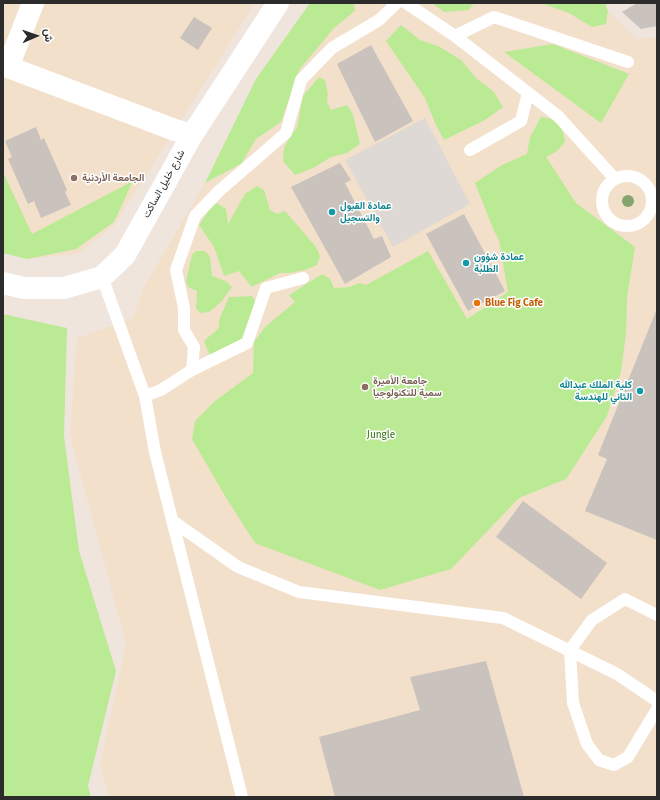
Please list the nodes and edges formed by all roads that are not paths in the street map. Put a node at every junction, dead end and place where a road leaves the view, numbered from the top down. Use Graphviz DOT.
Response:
graph roads {
  1 [pos="33,3"];
  2 [pos="278,3"];
  3 [pos="397,3"];
  4 [pos="406,3"];
  5 [pos="455,36"];
  6 [pos="628,62"];
  7 [pos="6,66"];
  8 [pos="528,93"];
  9 [pos="192,135"];
  10 [pos="470,150"];
  11 [pos="615,179"];
  12 [pos="102,277"];
  13 [pos="303,278"];
  14 [pos="3,283"];
  15 [pos="192,370"];
  16 [pos="145,396"];
  17 [pos="174,522"];
  18 [pos="657,615"];
  19 [pos="570,650"];
  20 [pos="657,701"];
  21 [pos="657,709"];
  22 [pos="242,797"];
  1 -- 7 [label="street"];
  2 -- 9 [label="street, شارع خليل الساكت"];
  3 -- 15 [label="lane"];
  4 -- 5 [label="lane"];
  5 -- 6 [label="lane"];
  5 -- 8 [label="lane"];
  7 -- 9 [label="street"];
  8 -- 10 [label="lane"];
  8 -- 11 [label="lane"];
  9 -- 12 [label="street, شارع خليل الساكت"];
  11 -- 11 [label="lane"];
  12 -- 14 [label="street, شارع خليل الساكت"];
  12 -- 16 [label="lane"];
  13 -- 15 [label="lane"];
  15 -- 16 [label="lane"];
  16 -- 17 [label="lane"];
  17 -- 19 [label="lane"];
  17 -- 22 [label="lane"];
  18 -- 19 [label="lane"];
  19 -- 20 [label="lane"];
  19 -- 21 [label="lane"];
}
